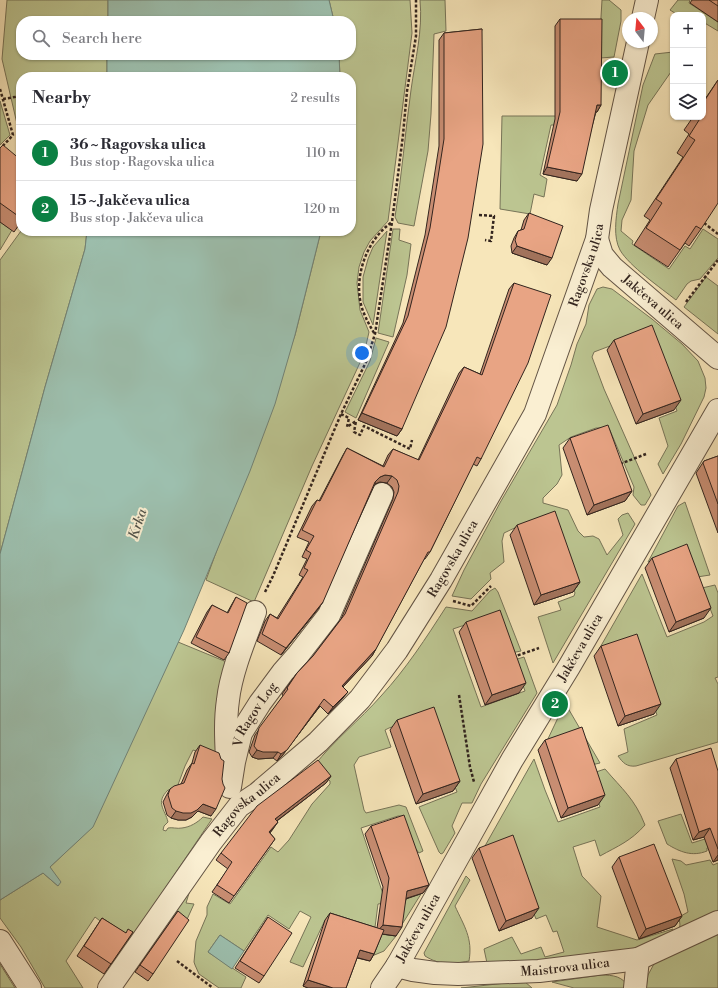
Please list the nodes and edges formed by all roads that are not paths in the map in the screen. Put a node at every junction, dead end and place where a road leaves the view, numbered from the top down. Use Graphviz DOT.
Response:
graph roads {
  1 [pos="647,0"];
  2 [pos="644,12"];
  3 [pos="637,48"];
  4 [pos="597,239"];
  5 [pos="718,358"];
  6 [pos="718,410"];
  7 [pos="382,494"];
  8 [pos="255,612"];
  9 [pos="235,796"];
  10 [pos="718,922"];
  11 [pos="0,941"];
  12 [pos="638,959"];
  13 [pos="397,966"];
  14 [pos="30,988"];
  15 [pos="109,988"];
  16 [pos="382,988"];
  17 [pos="635,988"];
  1 -- 2 [label="street"];
  3 -- 4 [label="street, Ragovska ulica"];
  4 -- 5 [label="street, Jakčeva ulica"];
  4 -- 9 [label="street, Ragovska ulica"];
  6 -- 13 [label="street, Jakčeva ulica"];
  7 -- 9 [label="street, V Ragov Log"];
  8 -- 9 [label="street, V Ragov Log"];
  9 -- 15 [label="street, Ragovska ulica"];
  10 -- 12 [label="street, Maistrova ulica"];
  11 -- 14 [label="street"];
  12 -- 13 [label="street, Maistrova ulica"];
  12 -- 17 [label="street"];
  13 -- 16 [label="street, Jakčeva ulica"];
}
